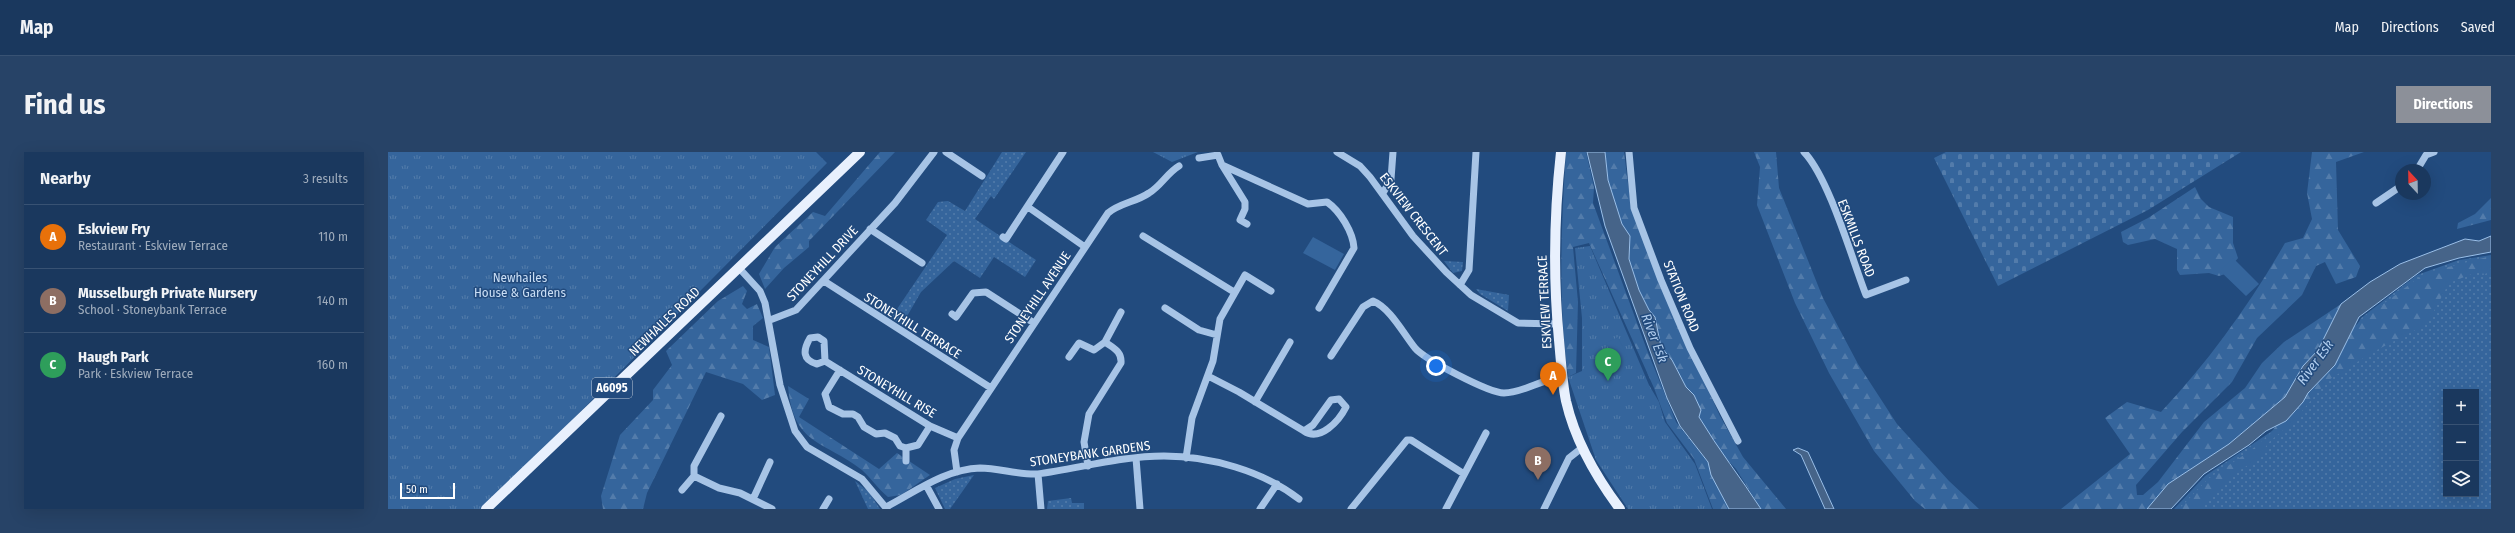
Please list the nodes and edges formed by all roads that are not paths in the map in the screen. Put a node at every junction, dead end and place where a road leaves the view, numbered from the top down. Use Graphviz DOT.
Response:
graph roads {
  1 [pos="860,152"];
  2 [pos="934,152"];
  3 [pos="946,152"];
  4 [pos="1063,152"];
  5 [pos="1337,152"];
  6 [pos="1393,152"];
  7 [pos="1476,152"];
  8 [pos="1561,152"];
  9 [pos="1629,152"];
  10 [pos="1804,152"];
  11 [pos="2434,152"];
  12 [pos="1219,154"];
  13 [pos="1199,158"];
  14 [pos="2421,164"];
  15 [pos="1222,165"];
  16 [pos="1179,166"];
  17 [pos="982,176"];
  18 [pos="2395,190"];
  19 [pos="1383,193"];
  20 [pos="2376,203"];
  21 [pos="1028,207"];
  22 [pos="1247,224"];
  23 [pos="870,230"];
  24 [pos="1143,236"];
  25 [pos="1002,237"];
  26 [pos="1085,247"];
  27 [pos="922,263"];
  28 [pos="739,268"];
  29 [pos="1906,280"];
  30 [pos="824,281"];
  31 [pos="1460,285"];
  32 [pos="1271,291"];
  33 [pos="1234,292"];
  34 [pos="1165,308"];
  35 [pos="1319,308"];
  36 [pos="1121,312"];
  37 [pos="952,314"];
  38 [pos="770,320"];
  39 [pos="1034,324"];
  40 [pos="1558,324"];
  41 [pos="1217,335"];
  42 [pos="1104,342"];
  43 [pos="1290,342"];
  44 [pos="1331,356"];
  45 [pos="1069,357"];
  46 [pos="825,361"];
  47 [pos="840,370"];
  48 [pos="1208,376"];
  49 [pos="1562,378"];
  50 [pos="991,388"];
  51 [pos="1255,402"];
  52 [pos="721,416"];
  53 [pos="930,426"];
  54 [pos="1304,431"];
  55 [pos="1486,434"];
  56 [pos="958,438"];
  57 [pos="1738,441"];
  58 [pos="1583,447"];
  59 [pos="906,448"];
  60 [pos="1136,458"];
  61 [pos="1186,458"];
  62 [pos="906,461"];
  63 [pos="770,462"];
  64 [pos="1088,466"];
  65 [pos="957,472"];
  66 [pos="1038,474"];
  67 [pos="1464,474"];
  68 [pos="694,476"];
  69 [pos="1277,484"];
  70 [pos="926,485"];
  71 [pos="682,490"];
  72 [pos="753,499"];
  73 [pos="829,499"];
  74 [pos="1298,499"];
  75 [pos="886,508"];
  76 [pos="486,509"];
  77 [pos="772,509"];
  78 [pos="823,509"];
  79 [pos="938,509"];
  80 [pos="1041,509"];
  81 [pos="1140,509"];
  82 [pos="1260,509"];
  83 [pos="1351,509"];
  84 [pos="1446,509"];
  85 [pos="1544,509"];
  86 [pos="1620,509"];
  1 -- 28 [label="main road, NEWHAILES ROAD / A6095"];
  2 -- 23 [label="street, STONEYHILL DRIVE"];
  3 -- 17 [label="street"];
  4 -- 21 [label="street"];
  5 -- 19 [label="street, ESKVIEW CRESCENT"];
  6 -- 19 [label="street"];
  7 -- 31 [label="street"];
  8 -- 40 [label="main road, ESKVIEW TERRACE"];
  9 -- 57 [label="street, STATION ROAD"];
  10 -- 29 [label="street, ESKMILLS ROAD"];
  11 -- 14 [label="street"];
  12 -- 13 [label="street"];
  12 -- 15 [label="street"];
  15 -- 22 [label="street"];
  15 -- 35 [label="street"];
  16 -- 26 [label="street, STONEYHILL AVENUE"];
  18 -- 20 [label="street"];
  19 -- 31 [label="street, ESKVIEW CRESCENT"];
  21 -- 25 [label="street"];
  21 -- 26 [label="street"];
  23 -- 27 [label="street, STONEYHILL DRIVE"];
  23 -- 30 [label="street, STONEYHILL DRIVE"];
  24 -- 33 [label="street"];
  26 -- 39 [label="street, STONEYHILL AVENUE"];
  28 -- 38 [label="street"];
  28 -- 76 [label="main road, NEWHAILES ROAD / A6095"];
  30 -- 38 [label="street, STONEYHILL DRIVE"];
  30 -- 50 [label="street, STONEYHILL TERRACE"];
  31 -- 40 [label="street, ESKVIEW CRESCENT"];
  32 -- 33 [label="street"];
  33 -- 41 [label="street"];
  34 -- 41 [label="street"];
  36 -- 42 [label="street"];
  37 -- 39 [label="street"];
  38 -- 75 [label="street"];
  39 -- 50 [label="street, STONEYHILL AVENUE"];
  40 -- 49 [label="main road, ESKVIEW TERRACE"];
  41 -- 48 [label="street"];
  42 -- 45 [label="street"];
  42 -- 64 [label="street"];
  43 -- 51 [label="street"];
  44 -- 49 [label="street"];
  46 -- 47 [label="street, STONEYHILL RISE"];
  47 -- 53 [label="street, STONEYHILL RISE"];
  47 -- 59 [label="street"];
  48 -- 51 [label="street"];
  48 -- 61 [label="street"];
  49 -- 58 [label="main road, ESKVIEW TERRACE"];
  50 -- 56 [label="street, STONEYHILL AVENUE"];
  51 -- 54 [label="street"];
  52 -- 68 [label="street"];
  53 -- 56 [label="street, STONEYHILL RISE"];
  53 -- 59 [label="street"];
  54 -- 54 [label="street"];
  55 -- 67 [label="street"];
  56 -- 65 [label="street, STONEYHILL AVENUE"];
  58 -- 85 [label="street"];
  58 -- 86 [label="main road, ESKVIEW TERRACE"];
  59 -- 62 [label="street"];
  60 -- 61 [label="street, STONEYBANK GARDENS"];
  60 -- 64 [label="street, STONEYBANK GARDENS"];
  60 -- 81 [label="street"];
  61 -- 69 [label="street, STONEYBANK GARDENS"];
  63 -- 72 [label="street"];
  64 -- 66 [label="street, STONEYBANK GARDENS"];
  65 -- 66 [label="street, STONEYBANK GARDENS"];
  65 -- 70 [label="street, STONEYBANK GARDENS"];
  66 -- 80 [label="street"];
  67 -- 83 [label="street"];
  67 -- 84 [label="street"];
  68 -- 71 [label="street"];
  68 -- 72 [label="street"];
  69 -- 74 [label="street, STONEYBANK GARDENS"];
  69 -- 82 [label="street"];
  70 -- 75 [label="street, STONEYBANK GARDENS"];
  70 -- 79 [label="street"];
  72 -- 77 [label="street"];
  73 -- 78 [label="street"];
}
